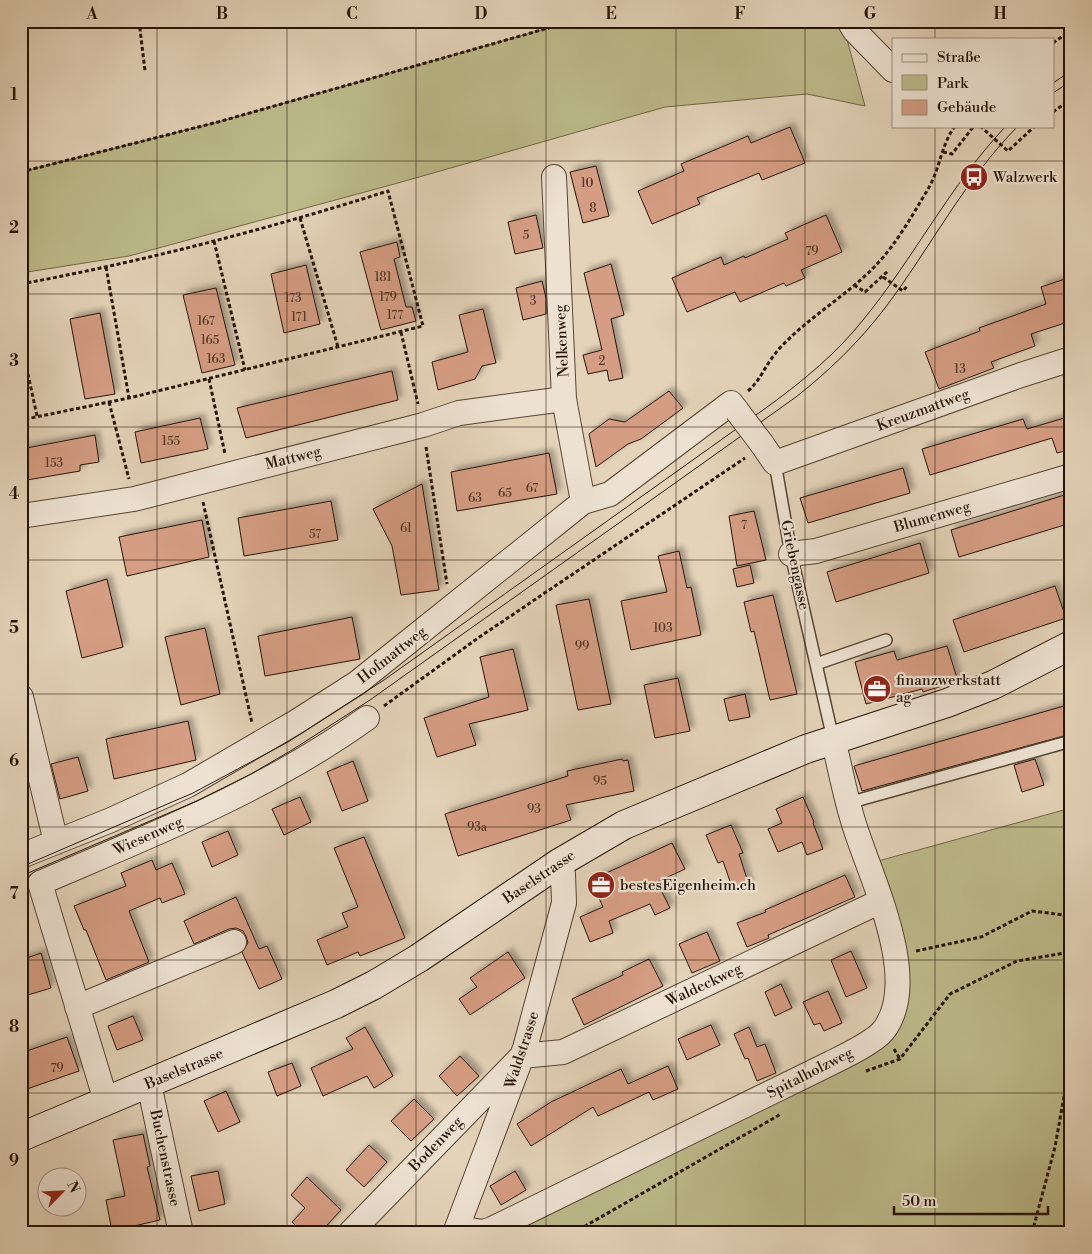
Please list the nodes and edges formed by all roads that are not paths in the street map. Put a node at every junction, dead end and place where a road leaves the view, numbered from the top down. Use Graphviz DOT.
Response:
graph roads {
  1 [pos="849,21"];
  2 [pos="892,69"];
  3 [pos="554,177"];
  4 [pos="1071,359"];
  5 [pos="564,399"];
  6 [pos="734,407"];
  7 [pos="775,463"];
  8 [pos="1071,476"];
  9 [pos="583,502"];
  10 [pos="21,516"];
  11 [pos="791,554"];
  12 [pos="886,640"];
  13 [pos="1071,645"];
  14 [pos="816,664"];
  15 [pos="21,697"];
  16 [pos="367,718"];
  17 [pos="833,739"];
  18 [pos="1071,742"];
  19 [pos="848,802"];
  20 [pos="56,842"];
  21 [pos="21,856"];
  22 [pos="560,863"];
  23 [pos="882,901"];
  24 [pos="234,942"];
  25 [pos="77,1008"];
  26 [pos="522,1056"];
  27 [pos="149,1084"];
  28 [pos="106,1101"];
  29 [pos="21,1137"];
  30 [pos="456,1230"];
  31 [pos="181,1233"];
  32 [pos="350,1233"];
  1 -- 2 [label="street"];
  3 -- 5 [label="street, Nelkenweg"];
  4 -- 7 [label="street, Kreuzmattweg"];
  5 -- 9 [label="street, Nelkenweg"];
  5 -- 10 [label="street, Mattweg"];
  6 -- 7 [label="street, Griebengasse, bridge"];
  6 -- 9 [label="street, Hofmattweg"];
  7 -- 11 [label="lane, Griebengasse"];
  8 -- 11 [label="street, Blumenweg"];
  9 -- 20 [label="street, Hofmattweg"];
  11 -- 14 [label="lane, Griebengasse"];
  12 -- 14 [label="lane"];
  13 -- 17 [label="main road, Baselstrasse"];
  14 -- 17 [label="lane, Griebengasse"];
  15 -- 20 [label="street"];
  16 -- 25 [label="street, Wiesenweg"];
  17 -- 19 [label="street, Spitalholzweg"];
  17 -- 22 [label="main road, Baselstrasse"];
  18 -- 19 [label="lane"];
  19 -- 23 [label="street, Spitalholzweg"];
  20 -- 21 [label="street, Hofmattweg"];
  22 -- 26 [label="street, Waldstrasse"];
  22 -- 27 [label="main road, Baselstrasse"];
  23 -- 26 [label="street, Waldeckweg"];
  23 -- 30 [label="street, Spitalholzweg"];
  24 -- 25 [label="street"];
  25 -- 28 [label="street, Wiesenweg"];
  26 -- 30 [label="street, Waldstrasse"];
  26 -- 32 [label="street, Bodenweg"];
  27 -- 28 [label="main road, Baselstrasse"];
  27 -- 31 [label="street, Buchenstrasse"];
  28 -- 29 [label="main road, Baselstrasse"];
}
